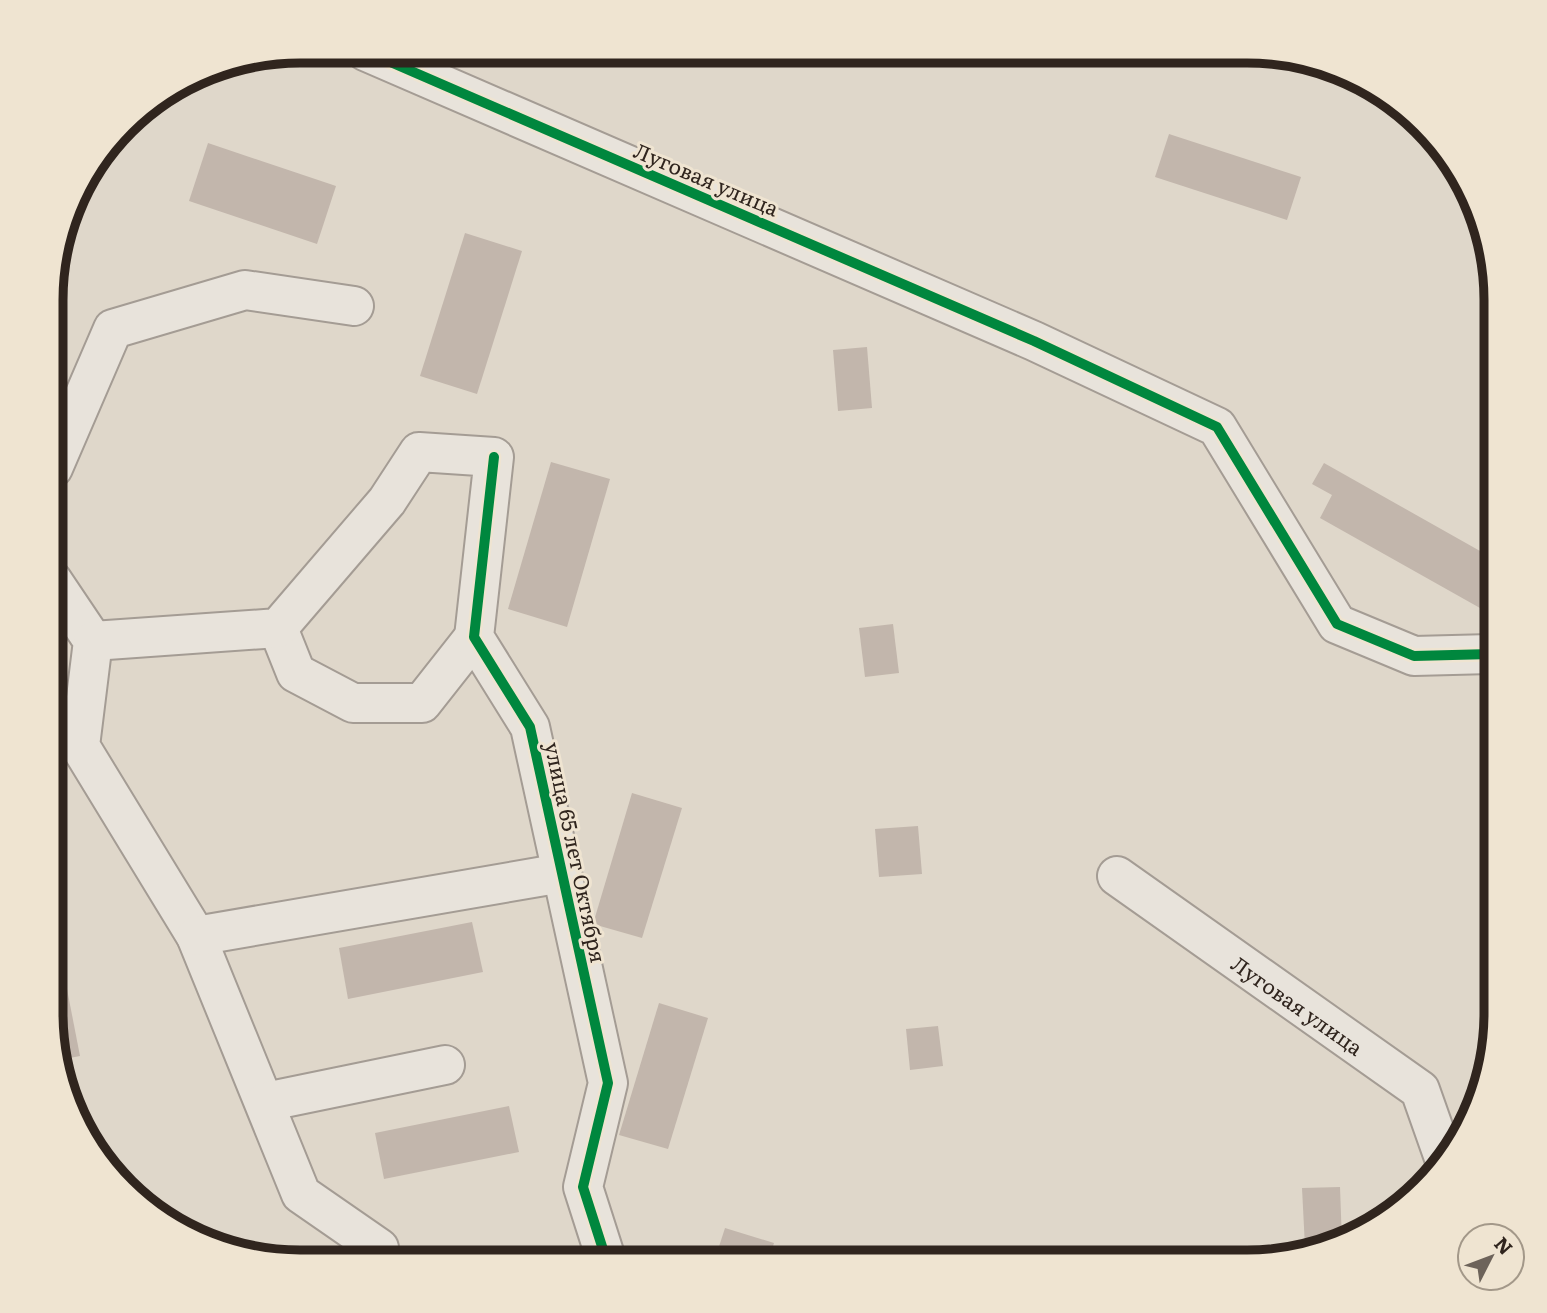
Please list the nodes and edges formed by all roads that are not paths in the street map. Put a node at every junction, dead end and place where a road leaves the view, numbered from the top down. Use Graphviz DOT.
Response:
graph roads {
  1 [pos="393,63"];
  2 [pos="354,306"];
  3 [pos="63,442"];
  4 [pos="63,597"];
  5 [pos="278,628"];
  6 [pos="474,637"];
  7 [pos="93,640"];
  8 [pos="1484,654"];
  9 [pos="562,873"];
  10 [pos="1117,876"];
  11 [pos="196,936"];
  12 [pos="444,1065"];
  13 [pos="265,1102"];
  14 [pos="1441,1149"];
  15 [pos="379,1248"];
  16 [pos="603,1250"];
  1 -- 8 [label="street, Луговая улица"];
  2 -- 3 [label="street"];
  4 -- 7 [label="street"];
  5 -- 6 [label="street"];
  5 -- 6 [label="street"];
  5 -- 7 [label="street"];
  6 -- 9 [label="street, улица 65 лет Октября"];
  7 -- 11 [label="street"];
  9 -- 11 [label="street"];
  9 -- 16 [label="street, улица 65 лет Октября"];
  10 -- 14 [label="street, Луговая улица"];
  11 -- 13 [label="street"];
  12 -- 13 [label="street"];
  13 -- 15 [label="street"];
}
